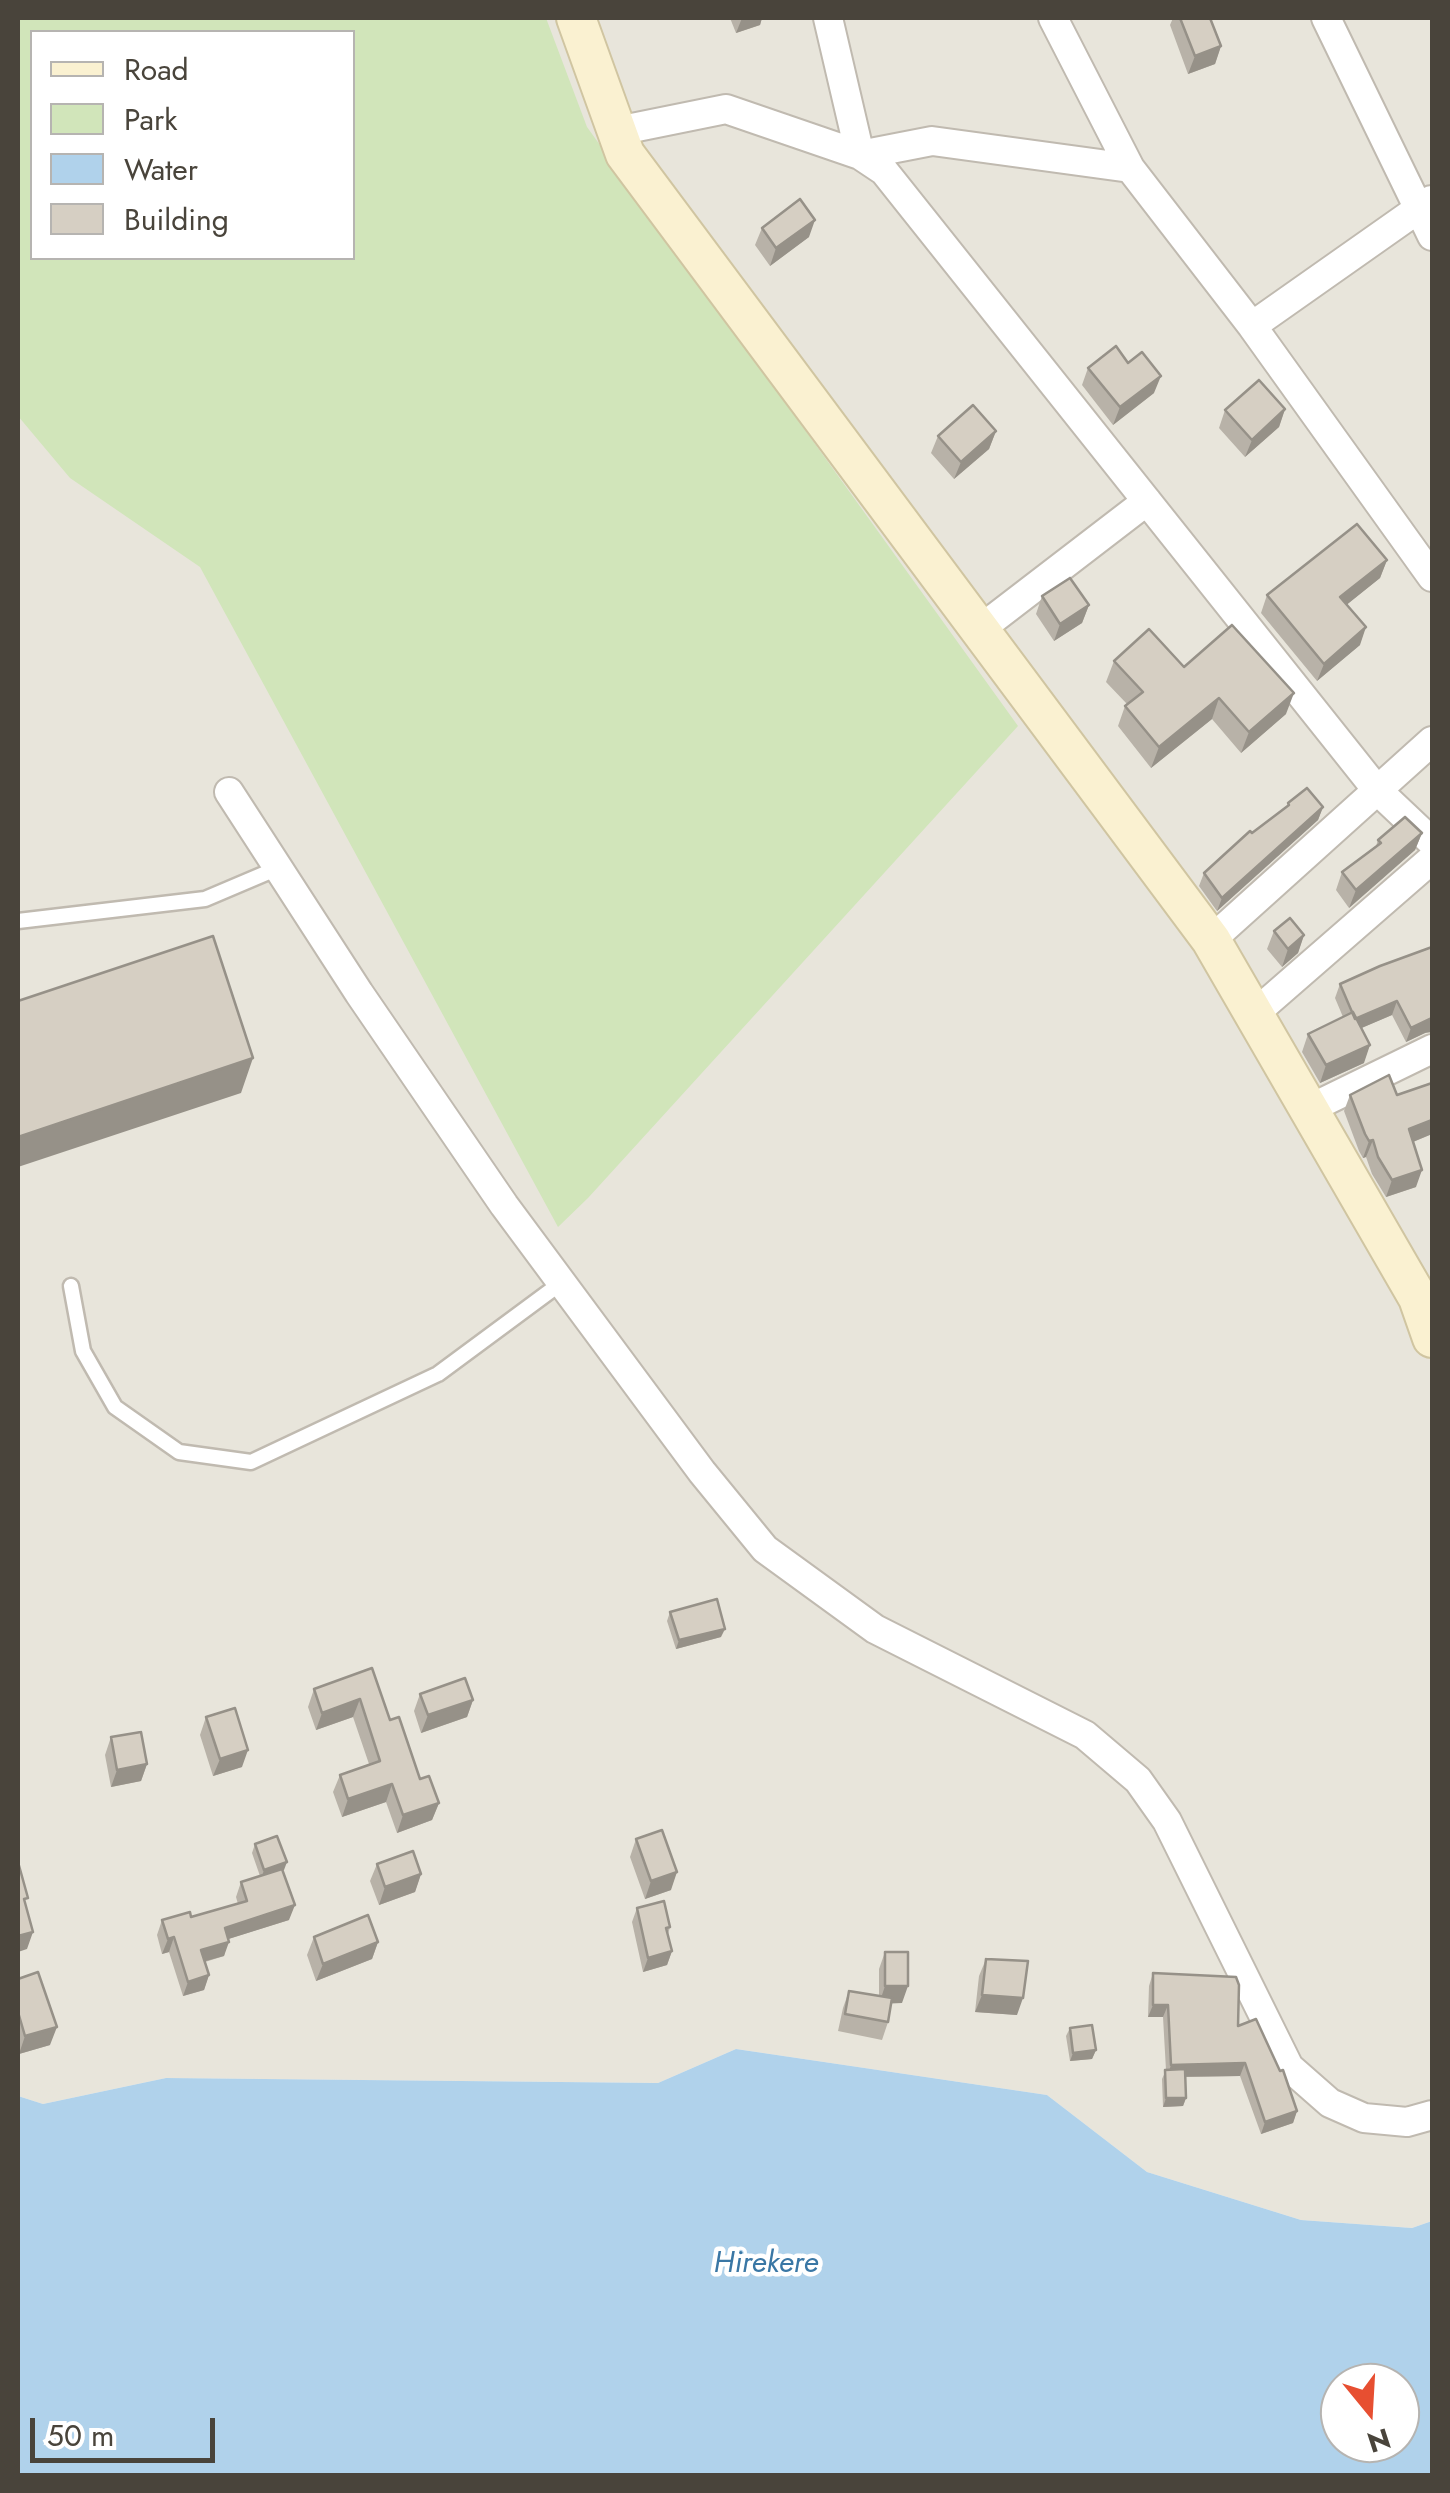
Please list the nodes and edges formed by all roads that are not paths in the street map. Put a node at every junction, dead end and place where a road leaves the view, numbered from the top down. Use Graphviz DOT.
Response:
graph roads {
  1 [pos="576,18"];
  2 [pos="828,18"];
  3 [pos="1052,18"];
  4 [pos="1326,18"];
  5 [pos="618,134"];
  6 [pos="860,155"];
  7 [pos="1130,168"];
  8 [pos="1426,204"];
  9 [pos="1432,236"];
  10 [pos="1252,326"];
  11 [pos="1147,501"];
  12 [pos="1432,578"];
  13 [pos="979,630"];
  14 [pos="1432,741"];
  15 [pos="1378,790"];
  16 [pos="229,792"];
  17 [pos="1432,842"];
  18 [pos="1432,860"];
  19 [pos="278,868"];
  20 [pos="18,921"];
  21 [pos="1211,940"];
  22 [pos="1254,1014"];
  23 [pos="1432,1049"];
  24 [pos="1309,1109"];
  25 [pos="561,1282"];
  26 [pos="71,1286"];
  27 [pos="1432,1338"];
  28 [pos="1432,2115"];
  1 -- 5 [label="street"];
  2 -- 6 [label="street"];
  3 -- 7 [label="street"];
  4 -- 8 [label="street"];
  5 -- 6 [label="street"];
  5 -- 13 [label="street"];
  6 -- 7 [label="street"];
  6 -- 11 [label="street"];
  7 -- 10 [label="street"];
  8 -- 9 [label="street"];
  8 -- 10 [label="street"];
  10 -- 12 [label="street"];
  11 -- 13 [label="street"];
  11 -- 15 [label="street"];
  13 -- 21 [label="street"];
  14 -- 15 [label="street"];
  15 -- 17 [label="street"];
  15 -- 21 [label="street"];
  16 -- 19 [label="street"];
  18 -- 22 [label="street"];
  19 -- 20 [label="lane"];
  19 -- 25 [label="street"];
  21 -- 22 [label="street"];
  22 -- 24 [label="street"];
  23 -- 24 [label="street"];
  24 -- 27 [label="street"];
  25 -- 26 [label="lane"];
  25 -- 28 [label="street"];
}
